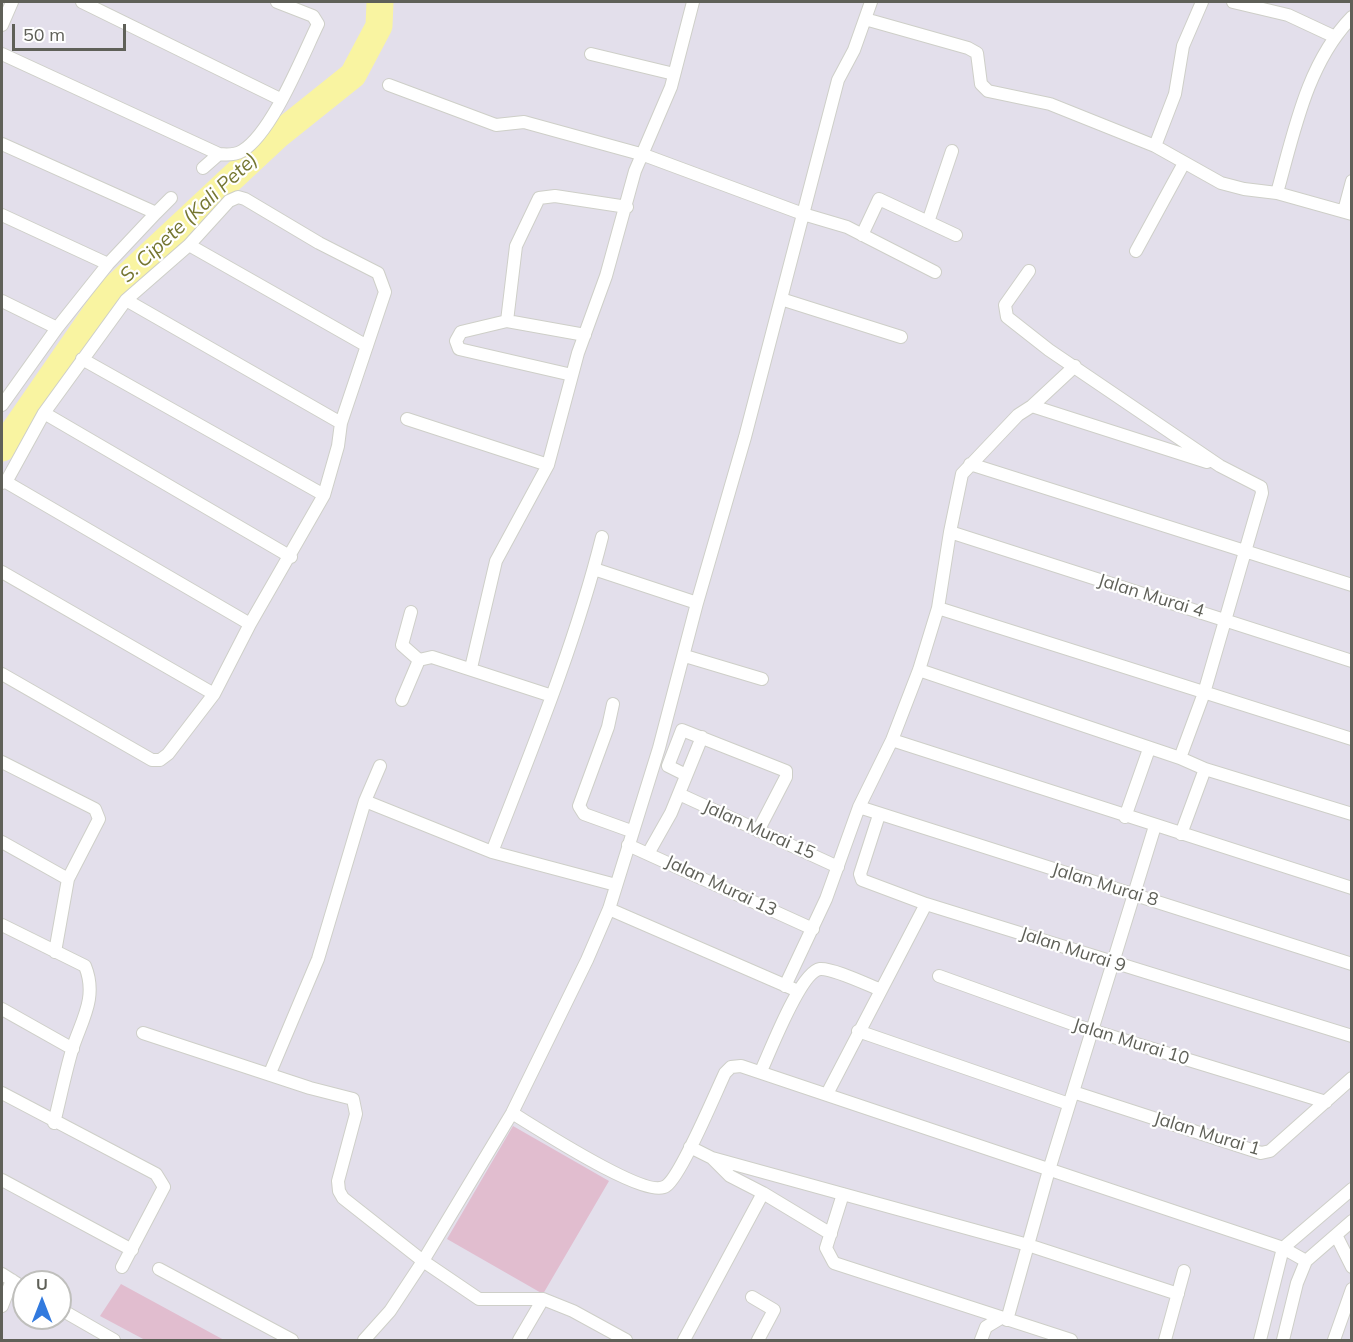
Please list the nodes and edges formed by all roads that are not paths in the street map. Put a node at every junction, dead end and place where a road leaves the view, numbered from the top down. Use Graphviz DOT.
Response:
graph roads {
  1 [pos="12,2"];
  2 [pos="82,2"];
  3 [pos="277,2"];
  4 [pos="693,2"];
  5 [pos="871,2"];
  6 [pos="1202,2"];
  7 [pos="1233,2"];
  8 [pos="1352,17"];
  9 [pos="865,19"];
  10 [pos="2,25"];
  11 [pos="1333,36"];
  12 [pos="2,54"];
  13 [pos="591,54"];
  14 [pos="674,74"];
  15 [pos="389,85"];
  16 [pos="280,99"];
  17 [pos="2,144"];
  18 [pos="1155,146"];
  19 [pos="952,151"];
  20 [pos="219,154"];
  21 [pos="644,155"];
  22 [pos="1184,163"];
  23 [pos="203,168"];
  24 [pos="1352,182"];
  25 [pos="1276,193"];
  26 [pos="171,198"];
  27 [pos="627,207"];
  28 [pos="156,213"];
  29 [pos="1348,213"];
  30 [pos="803,214"];
  31 [pos="2,215"];
  32 [pos="928,222"];
  33 [pos="862,235"];
  34 [pos="956,236"];
  35 [pos="189,245"];
  36 [pos="1136,251"];
  37 [pos="108,264"];
  38 [pos="1029,271"];
  39 [pos="935,272"];
  40 [pos="781,299"];
  41 [pos="2,300"];
  42 [pos="126,300"];
  43 [pos="507,321"];
  44 [pos="57,328"];
  45 [pos="585,335"];
  46 [pos="901,337"];
  47 [pos="367,346"];
  48 [pos="82,359"];
  49 [pos="1075,366"];
  50 [pos="572,375"];
  51 [pos="3,399"];
  52 [pos="1032,406"];
  53 [pos="44,413"];
  54 [pos="407,419"];
  55 [pos="341,423"];
  56 [pos="969,464"];
  57 [pos="548,465"];
  58 [pos="1220,466"];
  59 [pos="4,483"];
  60 [pos="324,495"];
  61 [pos="950,532"];
  62 [pos="602,537"];
  63 [pos="1245,549"];
  64 [pos="291,557"];
  65 [pos="594,569"];
  66 [pos="2,572"];
  67 [pos="1352,585"];
  68 [pos="697,603"];
  69 [pos="938,608"];
  70 [pos="411,612"];
  71 [pos="1224,618"];
  72 [pos="250,624"];
  73 [pos="685,656"];
  74 [pos="419,660"];
  75 [pos="1352,661"];
  76 [pos="471,668"];
  77 [pos="919,670"];
  78 [pos="2,674"];
  79 [pos="762,679"];
  80 [pos="1204,693"];
  81 [pos="214,694"];
  82 [pos="552,696"];
  83 [pos="402,700"];
  84 [pos="613,704"];
  85 [pos="702,737"];
  86 [pos="1352,739"];
  87 [pos="892,740"];
  88 [pos="1149,749"];
  89 [pos="1180,758"];
  90 [pos="2,762"];
  91 [pos="380,766"];
  92 [pos="1205,769"];
  93 [pos="686,775"];
  94 [pos="679,794"];
  95 [pos="365,801"];
  96 [pos="859,807"];
  97 [pos="1352,814"];
  98 [pos="879,815"];
  99 [pos="1125,817"];
  100 [pos="1155,826"];
  101 [pos="631,831"];
  102 [pos="758,831"];
  103 [pos="1181,834"];
  104 [pos="2,842"];
  105 [pos="628,845"];
  106 [pos="492,852"];
  107 [pos="649,852"];
  108 [pos="838,867"];
  109 [pos="68,879"];
  110 [pos="616,885"];
  111 [pos="1352,888"];
  112 [pos="1134,894"];
  113 [pos="926,904"];
  114 [pos="609,909"];
  115 [pos="2,925"];
  116 [pos="813,929"];
  117 [pos="55,952"];
  118 [pos="1114,963"];
  119 [pos="1352,963"];
  120 [pos="939,976"];
  121 [pos="785,986"];
  122 [pos="881,990"];
  123 [pos="798,991"];
  124 [pos="2,1009"];
  125 [pos="1092,1030"];
  126 [pos="858,1031"];
  127 [pos="143,1033"];
  128 [pos="1352,1036"];
  129 [pos="72,1049"];
  130 [pos="761,1071"];
  131 [pos="270,1073"];
  132 [pos="1352,1078"];
  133 [pos="2,1094"];
  134 [pos="827,1094"];
  135 [pos="1071,1098"];
  136 [pos="1326,1102"];
  137 [pos="512,1113"];
  138 [pos="54,1123"];
  139 [pos="690,1147"];
  140 [pos="712,1158"];
  141 [pos="1049,1170"];
  142 [pos="2,1180"];
  143 [pos="1352,1189"];
  144 [pos="763,1193"];
  145 [pos="843,1194"];
  146 [pos="1352,1221"];
  147 [pos="831,1234"];
  148 [pos="1336,1235"];
  149 [pos="1028,1245"];
  150 [pos="1283,1248"];
  151 [pos="132,1250"];
  152 [pos="423,1261"];
  153 [pos="1306,1261"];
  154 [pos="1352,1267"];
  155 [pos="122,1268"];
  156 [pos="159,1269"];
  157 [pos="1184,1270"];
  158 [pos="7,1277"];
  159 [pos="1352,1289"];
  160 [pos="1178,1293"];
  161 [pos="752,1297"];
  162 [pos="543,1299"];
  163 [pos="2,1306"];
  164 [pos="72,1316"];
  165 [pos="1004,1319"];
  166 [pos="1055,1338"];
  167 [pos="626,1340"];
  168 [pos="114,1341"];
  169 [pos="292,1341"];
  170 [pos="364,1341"];
  171 [pos="519,1341"];
  172 [pos="684,1341"];
  173 [pos="758,1341"];
  174 [pos="981,1341"];
  175 [pos="1071,1341"];
  176 [pos="1165,1341"];
  177 [pos="1260,1341"];
  178 [pos="1283,1341"];
  179 [pos="1334,1341"];
  1 -- 10 [label="street"];
  2 -- 16 [label="street"];
  3 -- 16 [label="street"];
  4 -- 14 [label="street"];
  5 -- 9 [label="street"];
  6 -- 18 [label="street"];
  7 -- 11 [label="street"];
  8 -- 11 [label="street"];
  9 -- 18 [label="street"];
  9 -- 30 [label="street"];
  11 -- 25 [label="street"];
  12 -- 20 [label="street"];
  13 -- 14 [label="street"];
  14 -- 21 [label="street"];
  15 -- 21 [label="street"];
  16 -- 20 [label="street"];
  17 -- 28 [label="street"];
  18 -- 22 [label="street"];
  19 -- 32 [label="street"];
  20 -- 23 [label="street"];
  21 -- 27 [label="street"];
  21 -- 30 [label="street"];
  22 -- 25 [label="street"];
  22 -- 36 [label="street"];
  24 -- 29 [label="street"];
  25 -- 29 [label="street"];
  26 -- 28 [label="street"];
  27 -- 43 [label="street"];
  27 -- 45 [label="street"];
  28 -- 37 [label="street"];
  30 -- 33 [label="street"];
  30 -- 40 [label="street"];
  31 -- 37 [label="street"];
  32 -- 33 [label="street"];
  32 -- 34 [label="street"];
  33 -- 39 [label="street"];
  35 -- 42 [label="street"];
  35 -- 47 [label="street"];
  35 -- 47 [label="street"];
  37 -- 44 [label="street"];
  38 -- 49 [label="street"];
  40 -- 46 [label="street"];
  40 -- 68 [label="street"];
  41 -- 44 [label="street"];
  42 -- 48 [label="street"];
  42 -- 55 [label="street"];
  43 -- 45 [label="street"];
  43 -- 50 [label="street"];
  44 -- 51 [label="street"];
  45 -- 50 [label="street"];
  47 -- 55 [label="street"];
  48 -- 53 [label="street"];
  48 -- 60 [label="street"];
  49 -- 52 [label="street"];
  49 -- 58 [label="street"];
  50 -- 57 [label="street"];
  52 -- 56 [label="street"];
  52 -- 58 [label="street"];
  53 -- 59 [label="street"];
  53 -- 64 [label="street"];
  54 -- 57 [label="street"];
  55 -- 60 [label="street"];
  56 -- 61 [label="street"];
  56 -- 63 [label="street"];
  57 -- 76 [label="street"];
  58 -- 63 [label="street"];
  59 -- 72 [label="street"];
  60 -- 64 [label="street"];
  61 -- 69 [label="street"];
  61 -- 71 [label="street, Jalan Murai 4"];
  62 -- 65 [label="street"];
  63 -- 67 [label="street"];
  63 -- 71 [label="street"];
  64 -- 72 [label="street"];
  65 -- 68 [label="street"];
  65 -- 82 [label="street"];
  66 -- 81 [label="street"];
  68 -- 73 [label="street"];
  69 -- 77 [label="street"];
  69 -- 80 [label="street"];
  70 -- 74 [label="street"];
  71 -- 75 [label="street, Jalan Murai 4"];
  71 -- 80 [label="street"];
  72 -- 81 [label="street"];
  73 -- 79 [label="street"];
  73 -- 101 [label="street"];
  74 -- 76 [label="street"];
  74 -- 83 [label="street"];
  76 -- 82 [label="street"];
  77 -- 87 [label="street"];
  77 -- 88 [label="street"];
  78 -- 81 [label="street"];
  80 -- 86 [label="street"];
  80 -- 89 [label="street"];
  82 -- 106 [label="street"];
  84 -- 101 [label="street"];
  85 -- 93 [label="street"];
  85 -- 93 [label="street"];
  85 -- 102 [label="street"];
  87 -- 96 [label="street"];
  87 -- 99 [label="street"];
  88 -- 89 [label="street"];
  88 -- 99 [label="street"];
  89 -- 92 [label="street"];
  90 -- 109 [label="street"];
  91 -- 95 [label="street"];
  92 -- 97 [label="street"];
  92 -- 103 [label="street"];
  93 -- 94 [label="street"];
  94 -- 102 [label="street, Jalan Murai 15"];
  94 -- 107 [label="street"];
  95 -- 106 [label="street"];
  95 -- 131 [label="street"];
  96 -- 98 [label="street, Jalan Murai 8"];
  96 -- 108 [label="street"];
  98 -- 112 [label="street, Jalan Murai 8"];
  98 -- 113 [label="street, Jalan Murai 9"];
  99 -- 100 [label="street"];
  100 -- 103 [label="street"];
  100 -- 112 [label="street"];
  101 -- 105 [label="street"];
  102 -- 108 [label="street, Jalan Murai 15"];
  103 -- 111 [label="street"];
  104 -- 109 [label="street"];
  105 -- 107 [label="street, Jalan Murai 13"];
  105 -- 110 [label="street"];
  106 -- 110 [label="street"];
  107 -- 116 [label="street, Jalan Murai 13"];
  108 -- 116 [label="street"];
  109 -- 117 [label="street"];
  110 -- 114 [label="street"];
  112 -- 118 [label="street"];
  112 -- 119 [label="street, Jalan Murai 8"];
  113 -- 118 [label="street, Jalan Murai 9"];
  113 -- 122 [label="street"];
  114 -- 121 [label="street"];
  114 -- 137 [label="street"];
  115 -- 117 [label="street"];
  116 -- 121 [label="street"];
  117 -- 129 [label="street"];
  118 -- 125 [label="street"];
  118 -- 128 [label="street, Jalan Murai 9"];
  120 -- 125 [label="street, Jalan Murai 10"];
  121 -- 123 [label="street"];
  122 -- 123 [label="street"];
  122 -- 126 [label="street"];
  123 -- 130 [label="street"];
  124 -- 129 [label="street"];
  125 -- 135 [label="street"];
  125 -- 136 [label="street, Jalan Murai 10"];
  126 -- 134 [label="street"];
  126 -- 135 [label="street, Jalan Murai 1"];
  127 -- 131 [label="street"];
  129 -- 138 [label="street"];
  130 -- 134 [label="street"];
  130 -- 139 [label="street"];
  131 -- 152 [label="street"];
  132 -- 136 [label="street, Jalan Murai 1"];
  133 -- 138 [label="street"];
  134 -- 141 [label="street"];
  135 -- 136 [label="street, Jalan Murai 1"];
  135 -- 141 [label="street"];
  137 -- 139 [label="street"];
  137 -- 152 [label="street"];
  138 -- 151 [label="street"];
  139 -- 140 [label="street"];
  140 -- 144 [label="street"];
  140 -- 145 [label="street"];
  141 -- 149 [label="street"];
  141 -- 150 [label="street"];
  142 -- 151 [label="street"];
  143 -- 150 [label="street"];
  144 -- 147 [label="street"];
  144 -- 172 [label="street"];
  145 -- 147 [label="street"];
  145 -- 149 [label="street"];
  146 -- 148 [label="street"];
  147 -- 165 [label="street"];
  148 -- 153 [label="street"];
  148 -- 154 [label="street"];
  149 -- 160 [label="street"];
  149 -- 165 [label="street"];
  150 -- 153 [label="street"];
  150 -- 177 [label="street"];
  151 -- 155 [label="street"];
  152 -- 162 [label="street"];
  152 -- 170 [label="street"];
  153 -- 178 [label="street"];
  156 -- 169 [label="street"];
  157 -- 160 [label="street"];
  158 -- 163 [label="street"];
  159 -- 179 [label="street"];
  160 -- 176 [label="street"];
  161 -- 173 [label="street"];
  162 -- 167 [label="street"];
  162 -- 171 [label="street"];
  164 -- 168 [label="street"];
  165 -- 166 [label="street"];
  165 -- 174 [label="street"];
  166 -- 175 [label="street"];
}
